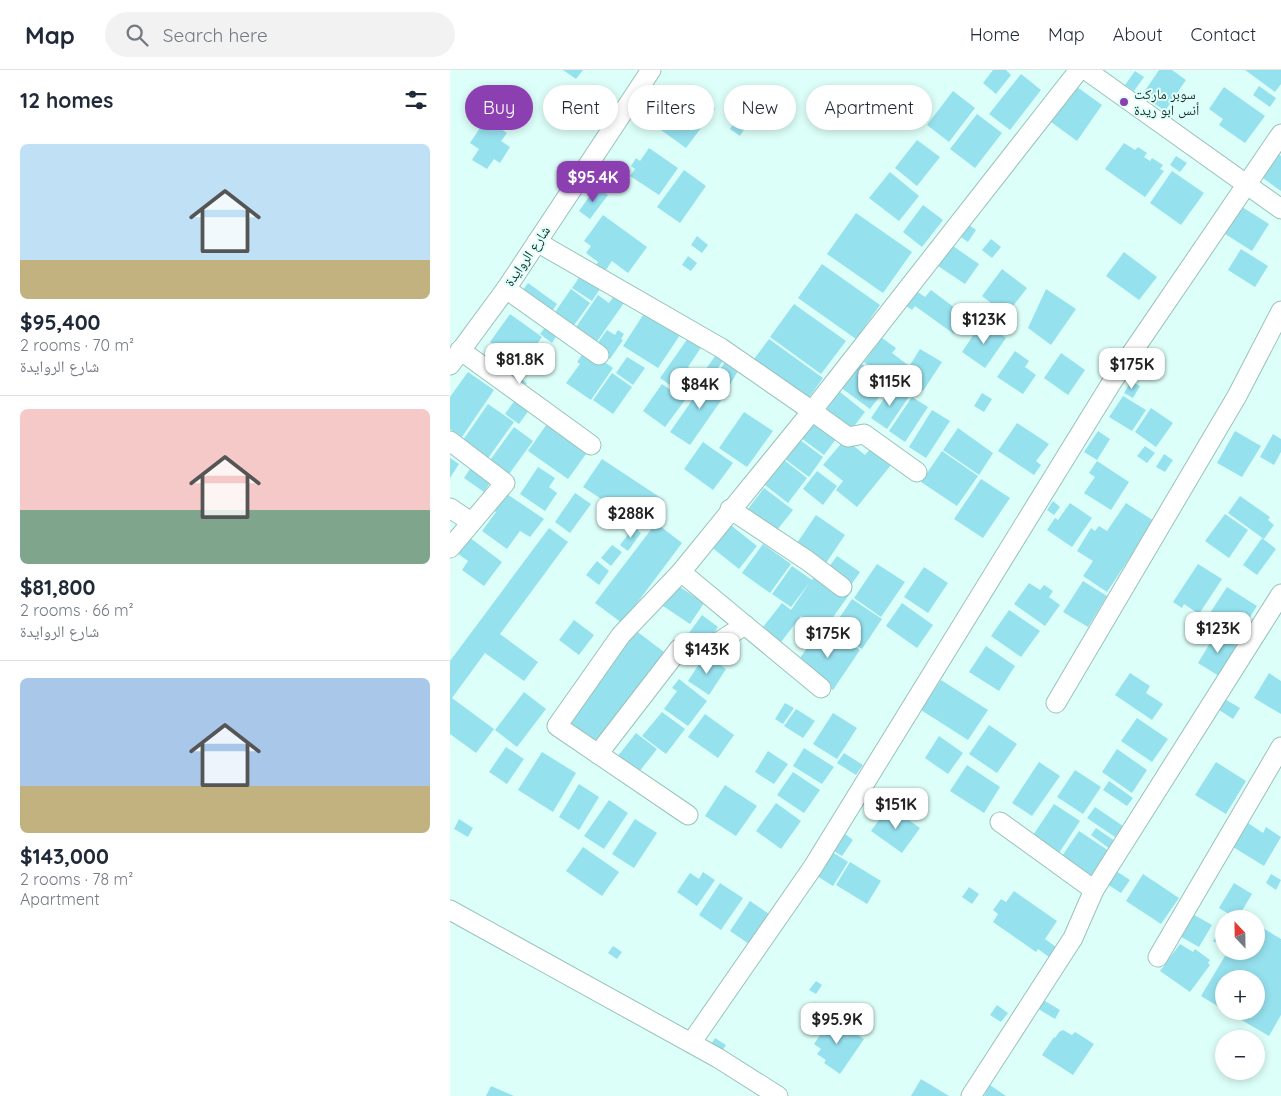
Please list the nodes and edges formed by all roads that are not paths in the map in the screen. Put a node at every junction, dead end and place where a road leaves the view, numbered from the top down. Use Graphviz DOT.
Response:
graph roads {
  1 [pos="1079,70"];
  2 [pos="1086,70"];
  3 [pos="647,72"];
  4 [pos="1281,134"];
  5 [pos="1246,185"];
  6 [pos="1281,209"];
  7 [pos="537,242"];
  8 [pos="506,289"];
  9 [pos="1281,311"];
  10 [pos="599,355"];
  11 [pos="455,358"];
  12 [pos="812,411"];
  13 [pos="450,441"];
  14 [pos="591,445"];
  15 [pos="917,472"];
  16 [pos="450,508"];
  17 [pos="730,509"];
  18 [pos="471,522"];
  19 [pos="450,548"];
  20 [pos="681,572"];
  21 [pos="842,587"];
  22 [pos="1281,594"];
  23 [pos="744,625"];
  24 [pos="821,688"];
  25 [pos="1056,703"];
  26 [pos="1281,747"];
  27 [pos="598,754"];
  28 [pos="688,815"];
  29 [pos="1000,822"];
  30 [pos="1094,890"];
  31 [pos="450,910"];
  32 [pos="1158,958"];
  33 [pos="691,1043"];
  34 [pos="778,1096"];
  35 [pos="971,1096"];
  1 -- 12 [label="street"];
  2 -- 5 [label="street"];
  3 -- 7 [label="street, شارع الروايدة"];
  4 -- 5 [label="street"];
  5 -- 6 [label="street"];
  5 -- 33 [label="street"];
  7 -- 8 [label="street, شارع الروايدة"];
  7 -- 12 [label="street"];
  8 -- 10 [label="street"];
  8 -- 11 [label="street, شارع الروايدة"];
  9 -- 25 [label="street"];
  11 -- 14 [label="street"];
  12 -- 15 [label="street"];
  12 -- 17 [label="street"];
  13 -- 18 [label="street"];
  16 -- 18 [label="street"];
  17 -- 20 [label="street"];
  17 -- 21 [label="street"];
  18 -- 19 [label="street"];
  20 -- 23 [label="street"];
  20 -- 27 [label="street"];
  22 -- 30 [label="street"];
  23 -- 24 [label="street"];
  23 -- 27 [label="street"];
  26 -- 32 [label="street"];
  27 -- 28 [label="street"];
  29 -- 30 [label="street"];
  30 -- 35 [label="street"];
  31 -- 33 [label="street"];
  33 -- 34 [label="street"];
}
